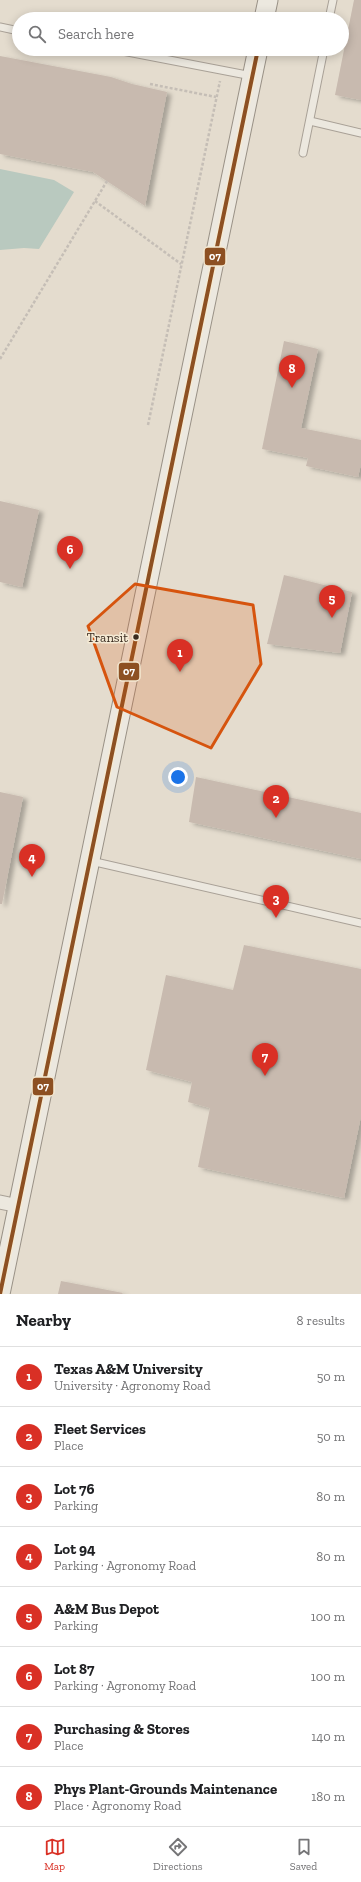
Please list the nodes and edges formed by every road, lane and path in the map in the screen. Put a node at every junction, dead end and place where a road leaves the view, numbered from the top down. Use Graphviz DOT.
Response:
graph roads {
  1 [pos="268,0"];
  2 [pos="333,0"];
  3 [pos="265,12"];
  4 [pos="330,12"];
  5 [pos="0,27"];
  6 [pos="12,30"];
  7 [pos="148,56"];
  8 [pos="256,56"];
  9 [pos="323,56"];
  10 [pos="252,76"];
  11 [pos="220,79"];
  12 [pos="150,84"];
  13 [pos="216,97"];
  14 [pos="310,121"];
  15 [pos="361,133"];
  16 [pos="303,153"];
  17 [pos="107,181"];
  18 [pos="95,201"];
  19 [pos="181,264"];
  20 [pos="0,359"];
  21 [pos="148,425"];
  22 [pos="90,860"];
  23 [pos="361,923"];
  24 [pos="0,1202"];
  25 [pos="19,1206"];
  26 [pos="0,1294"];
  1 -- 3 [label="street"];
  2 -- 4 [label="lane"];
  5 -- 6 [label="lane"];
  7 -- 10 [label="lane"];
  8 -- 10 [label="street"];
  9 -- 14 [label="lane"];
  10 -- 22 [label="street"];
  11 -- 13 [label="path"];
  12 -- 13 [label="path"];
  13 -- 19 [label="path"];
  14 -- 15 [label="lane"];
  14 -- 16 [label="lane"];
  17 -- 18 [label="path"];
  18 -- 19 [label="path"];
  18 -- 20 [label="path"];
  19 -- 21 [label="path"];
  22 -- 23 [label="lane"];
  22 -- 25 [label="street"];
  24 -- 25 [label="street"];
  25 -- 26 [label="street"];
}
